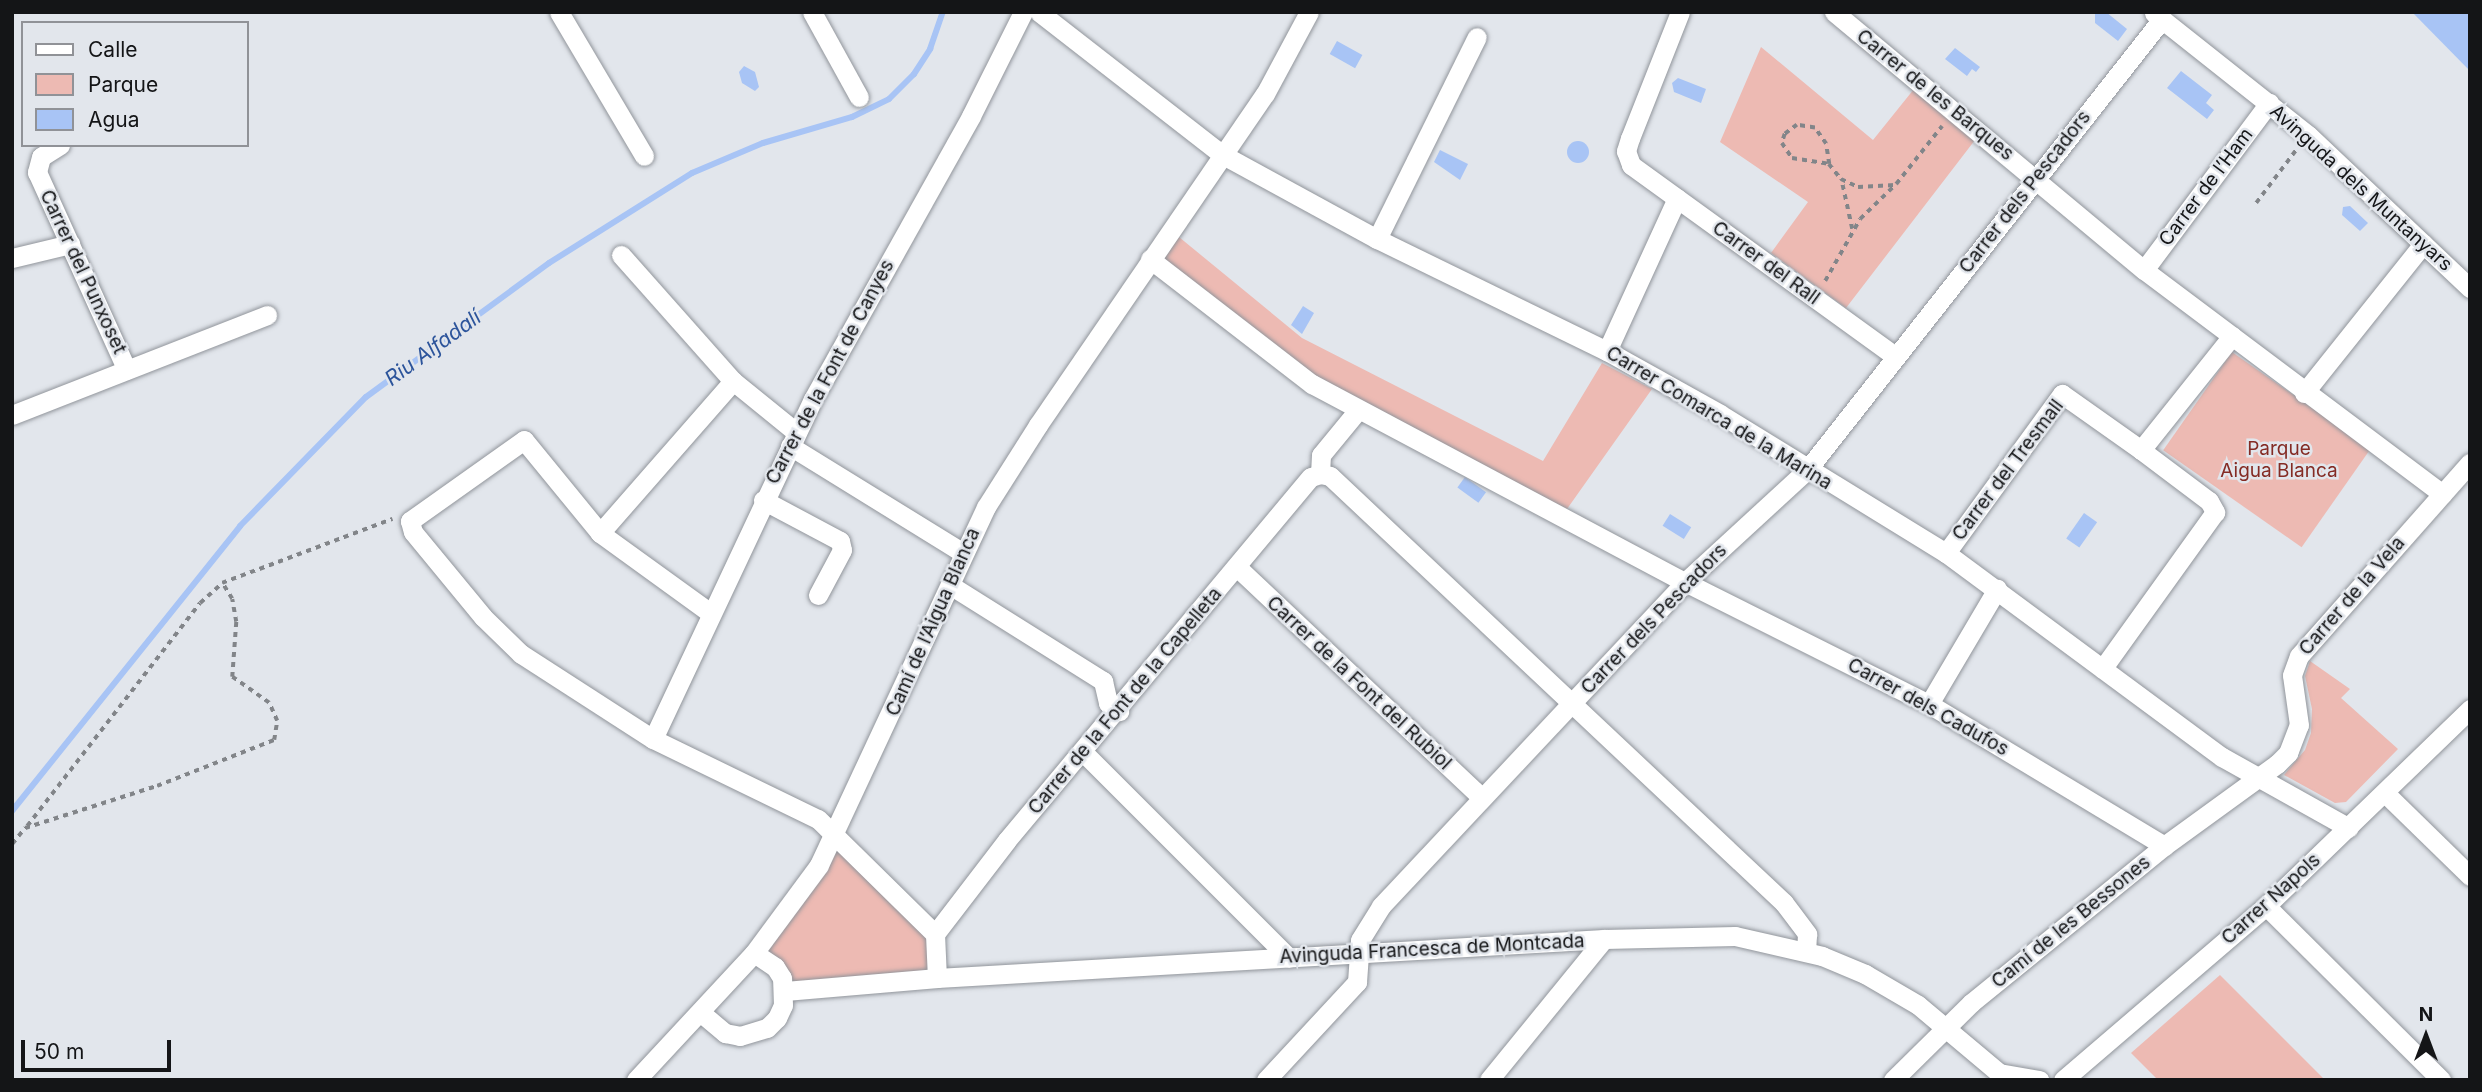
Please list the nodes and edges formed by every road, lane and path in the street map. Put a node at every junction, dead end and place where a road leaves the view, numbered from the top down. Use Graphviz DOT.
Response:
graph roads {
  1 [pos="559,12"];
  2 [pos="812,12"];
  3 [pos="1023,12"];
  4 [pos="1039,12"];
  5 [pos="1309,12"];
  6 [pos="1680,12"];
  7 [pos="1834,12"];
  8 [pos="2157,16"];
  9 [pos="1477,37"];
  10 [pos="859,97"];
  11 [pos="2269,103"];
  12 [pos="1954,109"];
  13 [pos="2308,135"];
  14 [pos="58,147"];
  15 [pos="644,156"];
  16 [pos="1223,156"];
  17 [pos="1829,164"];
  18 [pos="2036,178"];
  19 [pos="1841,179"];
  20 [pos="1896,184"];
  21 [pos="1676,198"];
  22 [pos="2256,203"];
  23 [pos="1852,231"];
  24 [pos="1377,239"];
  25 [pos="70,244"];
  26 [pos="2423,244"];
  27 [pos="621,255"];
  28 [pos="12,258"];
  29 [pos="1150,259"];
  30 [pos="2144,270"];
  31 [pos="2470,288"];
  32 [pos="1816,298"];
  33 [pos="267,315"];
  34 [pos="2232,336"];
  35 [pos="1607,351"];
  36 [pos="1896,357"];
  37 [pos="127,370"];
  38 [pos="733,382"];
  39 [pos="2304,393"];
  40 [pos="1358,410"];
  41 [pos="12,415"];
  42 [pos="793,439"];
  43 [pos="2141,450"];
  44 [pos="2470,464"];
  45 [pos="1807,470"];
  46 [pos="1320,474"];
  47 [pos="2442,494"];
  48 [pos="763,500"];
  49 [pos="411,524"];
  50 [pos="600,533"];
  51 [pos="963,553"];
  52 [pos="1946,553"];
  53 [pos="1238,568"];
  54 [pos="1685,582"];
  55 [pos="222,583"];
  56 [pos="950,585"];
  57 [pos="1997,589"];
  58 [pos="818,595"];
  59 [pos="709,612"];
  60 [pos="2102,669"];
  61 [pos="1573,703"];
  62 [pos="1929,704"];
  63 [pos="2470,709"];
  64 [pos="1119,711"];
  65 [pos="653,739"];
  66 [pos="1083,752"];
  67 [pos="2260,778"];
  68 [pos="2385,793"];
  69 [pos="1481,797"];
  70 [pos="25,828"];
  71 [pos="2349,828"];
  72 [pos="836,833"];
  73 [pos="12,844"];
  74 [pos="2164,846"];
  75 [pos="2470,876"];
  76 [pos="2266,906"];
  77 [pos="935,934"];
  78 [pos="1604,939"];
  79 [pos="1806,951"];
  80 [pos="754,953"];
  81 [pos="1357,954"];
  82 [pos="1289,958"];
  83 [pos="937,978"];
  84 [pos="785,991"];
  85 [pos="700,1012"];
  86 [pos="1945,1028"];
  87 [pos="636,1080"];
  88 [pos="1266,1080"];
  89 [pos="1489,1080"];
  90 [pos="1893,1080"];
  91 [pos="2039,1080"];
  92 [pos="2063,1080"];
  93 [pos="2441,1080"];
  1 -- 15 [label="street"];
  2 -- 10 [label="street"];
  3 -- 42 [label="street, Carrer de la Font de Canyes"];
  4 -- 16 [label="street, Carrer Comarca de la Marina"];
  5 -- 16 [label="street, Camí de l’Aigua Blanca"];
  6 -- 21 [label="street, Carrer del Rall"];
  7 -- 12 [label="street, Carrer de les Barques"];
  8 -- 11 [label="street, Avinguda dels Muntanyars"];
  8 -- 18 [label="street, Carrer dels Pescadors"];
  9 -- 24 [label="street"];
  11 -- 13 [label="street, Avinguda dels Muntanyars"];
  11 -- 30 [label="street, Carrer de l’Ham"];
  12 -- 18 [label="street, Carrer de les Barques"];
  12 -- 20 [label="path"];
  13 -- 22 [label="path"];
  13 -- 26 [label="street, Avinguda dels Muntanyars"];
  14 -- 25 [label="street, Carrer del Punxoset"];
  16 -- 24 [label="street, Carrer Comarca de la Marina"];
  16 -- 29 [label="street, Camí de l’Aigua Blanca"];
  17 -- 17 [label="path"];
  17 -- 19 [label="path"];
  18 -- 30 [label="street"];
  18 -- 36 [label="street, Carrer dels Pescadors"];
  19 -- 20 [label="path"];
  19 -- 23 [label="path"];
  20 -- 23 [label="path"];
  21 -- 32 [label="street, Carrer del Rall"];
  21 -- 35 [label="street"];
  23 -- 32 [label="path"];
  24 -- 35 [label="street, Carrer Comarca de la Marina"];
  25 -- 28 [label="street"];
  25 -- 37 [label="street, Carrer del Punxoset"];
  26 -- 31 [label="street, Avinguda dels Muntanyars"];
  26 -- 39 [label="street"];
  27 -- 38 [label="street"];
  29 -- 40 [label="street, Carrer dels Cadufos"];
  29 -- 51 [label="street, Camí de l’Aigua Blanca"];
  30 -- 34 [label="street"];
  32 -- 36 [label="street, Carrer del Rall"];
  33 -- 37 [label="street"];
  34 -- 39 [label="street"];
  34 -- 43 [label="street"];
  35 -- 45 [label="street, Carrer Comarca de la Marina"];
  36 -- 45 [label="street, Carrer dels Pescadors"];
  37 -- 41 [label="street"];
  38 -- 42 [label="street"];
  38 -- 50 [label="street"];
  39 -- 47 [label="street"];
  40 -- 46 [label="street"];
  40 -- 54 [label="street, Carrer dels Cadufos"];
  42 -- 48 [label="street, Carrer de la Font de Canyes"];
  42 -- 51 [label="street"];
  43 -- 52 [label="street, Carrer del Tresmall"];
  43 -- 60 [label="street, Carrer del Tresmall"];
  44 -- 47 [label="street, Carrer de la Vela"];
  45 -- 52 [label="street, Carrer Comarca de la Marina"];
  45 -- 54 [label="street, Carrer dels Pescadors"];
  46 -- 53 [label="street, Carrer de la Font de la Capelleta"];
  46 -- 61 [label="street"];
  47 -- 67 [label="street, Carrer de la Vela"];
  48 -- 58 [label="street"];
  48 -- 59 [label="street, Carrer de la Font de Canyes"];
  49 -- 50 [label="street"];
  49 -- 55 [label="path"];
  49 -- 65 [label="street"];
  50 -- 59 [label="street"];
  51 -- 56 [label="street, Camí de l’Aigua Blanca"];
  52 -- 57 [label="street, Carrer Comarca de la Marina"];
  53 -- 64 [label="street, Carrer de la Font de la Capelleta"];
  53 -- 69 [label="street, Carrer de la Font del Rubiol"];
  54 -- 61 [label="street, Carrer dels Pescadors"];
  54 -- 62 [label="street, Carrer dels Cadufos"];
  55 -- 70 [label="path"];
  55 -- 70 [label="path"];
  56 -- 64 [label="street"];
  56 -- 72 [label="street, Camí de l’Aigua Blanca"];
  57 -- 60 [label="street, Carrer Comarca de la Marina"];
  57 -- 62 [label="street"];
  59 -- 65 [label="street, Carrer de la Font de Canyes"];
  60 -- 67 [label="street, Carrer Comarca de la Marina"];
  61 -- 69 [label="street, Carrer dels Pescadors"];
  61 -- 79 [label="street"];
  62 -- 74 [label="street, Carrer dels Cadufos"];
  63 -- 68 [label="street, Carrer Napols"];
  64 -- 66 [label="street, Carrer de la Font de la Capelleta"];
  65 -- 72 [label="street"];
  66 -- 77 [label="street, Carrer de la Font de la Capelleta"];
  66 -- 82 [label="street"];
  67 -- 71 [label="street, Carrer Comarca de la Marina"];
  67 -- 74 [label="street, Camí de les Bessones"];
  68 -- 71 [label="street, Carrer Napols"];
  68 -- 75 [label="street"];
  69 -- 81 [label="street, Carrer dels Pescadors"];
  70 -- 73 [label="path"];
  71 -- 76 [label="street, Carrer Napols"];
  72 -- 77 [label="street"];
  72 -- 80 [label="street, Camí de l’Aigua Blanca"];
  74 -- 86 [label="street, Camí de les Bessones"];
  76 -- 92 [label="street, Carrer Napols"];
  76 -- 93 [label="street"];
  77 -- 83 [label="street"];
  78 -- 79 [label="street, Avinguda Francesca de Montcada"];
  78 -- 81 [label="street, Avinguda Francesca de Montcada"];
  78 -- 89 [label="street"];
  79 -- 86 [label="street, Avinguda Francesca de Montcada"];
  80 -- 84 [label="street"];
  80 -- 85 [label="street, Camí de l’Aigua Blanca"];
  81 -- 82 [label="street, Avinguda Francesca de Montcada"];
  81 -- 88 [label="street, Carrer dels Pescadors"];
  82 -- 83 [label="street, Avinguda Francesca de Montcada"];
  83 -- 84 [label="street, Avinguda Francesca de Montcada"];
  84 -- 85 [label="street"];
  85 -- 87 [label="street, Camí de l’Aigua Blanca"];
  86 -- 90 [label="street, Camí de les Bessones"];
  86 -- 91 [label="street, Avinguda Francesca de Montcada"];
}
